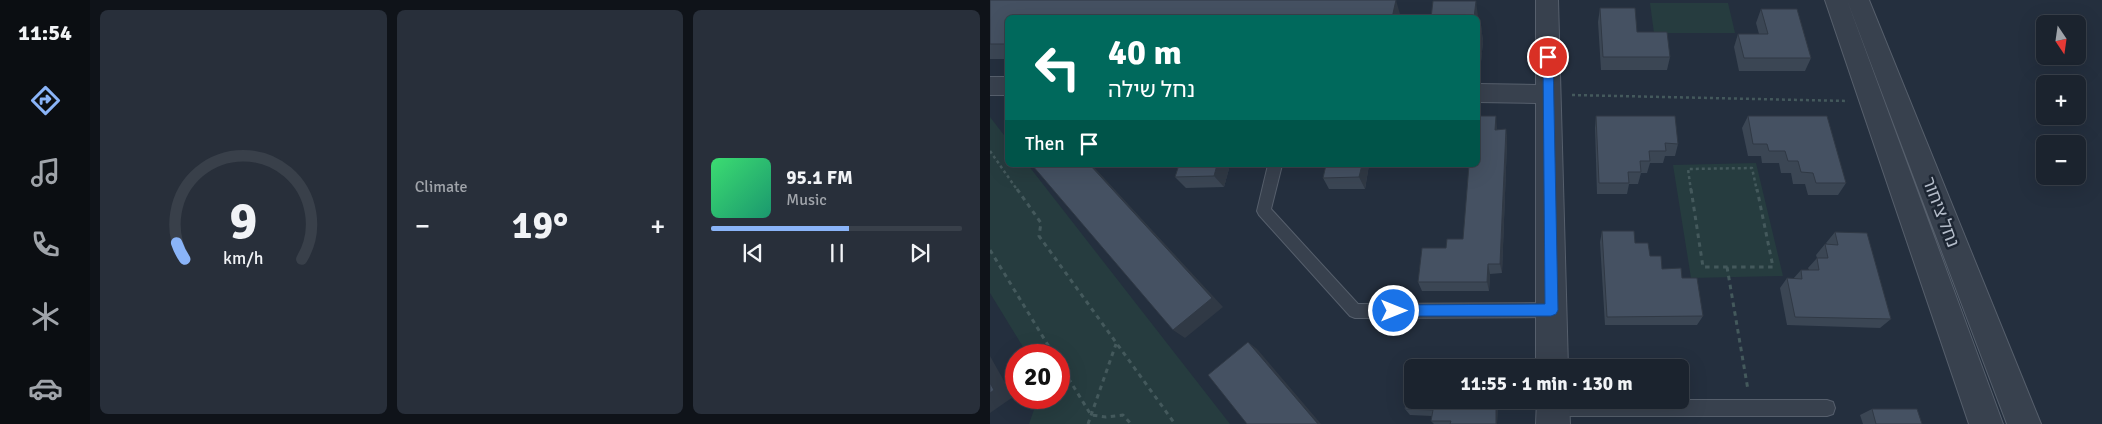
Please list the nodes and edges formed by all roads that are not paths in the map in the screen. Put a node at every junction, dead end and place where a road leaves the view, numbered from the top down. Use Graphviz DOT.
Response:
graph roads {
  1 [pos="1547,0"];
  2 [pos="1836,0"];
  3 [pos="1858,0"];
  4 [pos="990,86"];
  5 [pos="1005,86"];
  6 [pos="1480,93"];
  7 [pos="1548,94"];
  8 [pos="1275,167"];
  9 [pos="1551,310"];
  10 [pos="1552,359"];
  11 [pos="1827,408"];
  12 [pos="1553,411"];
  13 [pos="1986,424"];
  14 [pos="2024,424"];
  1 -- 7 [label="street"];
  2 -- 13 [label="street, נחל ציחור"];
  3 -- 14 [label="street, נחל ציחור"];
  4 -- 5 [label="street"];
  6 -- 7 [label="street"];
  7 -- 9 [label="street"];
  8 -- 9 [label="lane"];
  9 -- 10 [label="street"];
  11 -- 12 [label="lane"];
}
